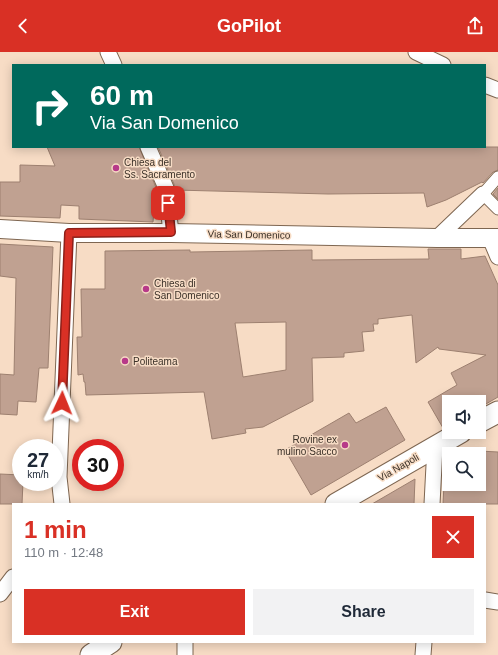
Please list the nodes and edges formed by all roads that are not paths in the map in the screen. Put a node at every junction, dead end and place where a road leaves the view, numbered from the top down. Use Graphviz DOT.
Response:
graph roads {
  1 [pos="108,52"];
  2 [pos="416,52"];
  3 [pos="114,64"];
  4 [pos="441,64"];
  5 [pos="486,85"];
  6 [pos="498,90"];
  7 [pos="148,148"];
  8 [pos="498,177"];
  9 [pos="483,194"];
  10 [pos="498,209"];
  11 [pos="0,229"];
  12 [pos="171,232"];
  13 [pos="69,233"];
  14 [pos="437,238"];
  15 [pos="494,238"];
  16 [pos="498,257"];
  17 [pos="498,412"];
  18 [pos="486,418"];
  19 [pos="448,439"];
  20 [pos="435,446"];
  21 [pos="62,503"];
  22 [pos="338,503"];
  23 [pos="432,503"];
  24 [pos="12,578"];
  25 [pos="0,594"];
  26 [pos="486,600"];
  27 [pos="498,602"];
  28 [pos="110,643"];
  29 [pos="185,643"];
  30 [pos="424,643"];
  31 [pos="92,655"];
  32 [pos="185,655"];
  33 [pos="423,655"];
  1 -- 3 [label="street"];
  2 -- 4 [label="street"];
  5 -- 6 [label="street"];
  7 -- 12 [label="street"];
  8 -- 9 [label="street"];
  9 -- 10 [label="street"];
  9 -- 14 [label="street"];
  11 -- 13 [label="street, Via San Domenico"];
  12 -- 13 [label="street, Via San Domenico"];
  12 -- 14 [label="street, Via San Domenico"];
  13 -- 21 [label="street"];
  14 -- 15 [label="street, Via San Domenico"];
  15 -- 16 [label="street"];
  17 -- 18 [label="main road"];
  19 -- 20 [label="main road, Via Napoli"];
  20 -- 22 [label="main road, Via Napoli"];
  20 -- 23 [label="street"];
  24 -- 25 [label="street"];
  26 -- 27 [label="street"];
  28 -- 31 [label="main road"];
  29 -- 32 [label="street"];
  30 -- 33 [label="street"];
}
